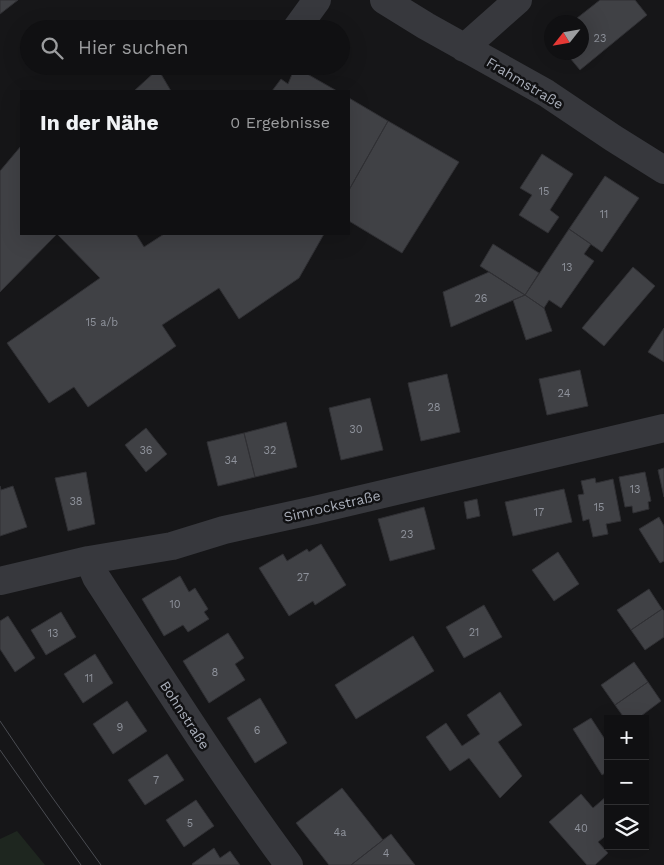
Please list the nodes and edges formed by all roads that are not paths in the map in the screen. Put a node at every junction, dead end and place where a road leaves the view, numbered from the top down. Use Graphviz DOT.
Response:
graph roads {
  1 [pos="317,0"];
  2 [pos="384,0"];
  3 [pos="518,0"];
  4 [pos="303,20"];
  5 [pos="464,48"];
  6 [pos="664,170"];
  7 [pos="664,428"];
  8 [pos="89,560"];
  9 [pos="0,581"];
  10 [pos="289,865"];
  1 -- 4 [label="street"];
  2 -- 5 [label="street, Frahmstraße"];
  3 -- 5 [label="street"];
  5 -- 6 [label="street, Frahmstraße"];
  7 -- 8 [label="street, Simrockstraße"];
  8 -- 9 [label="street, Simrockstraße"];
  8 -- 10 [label="street, Bohnstraße"];
}
